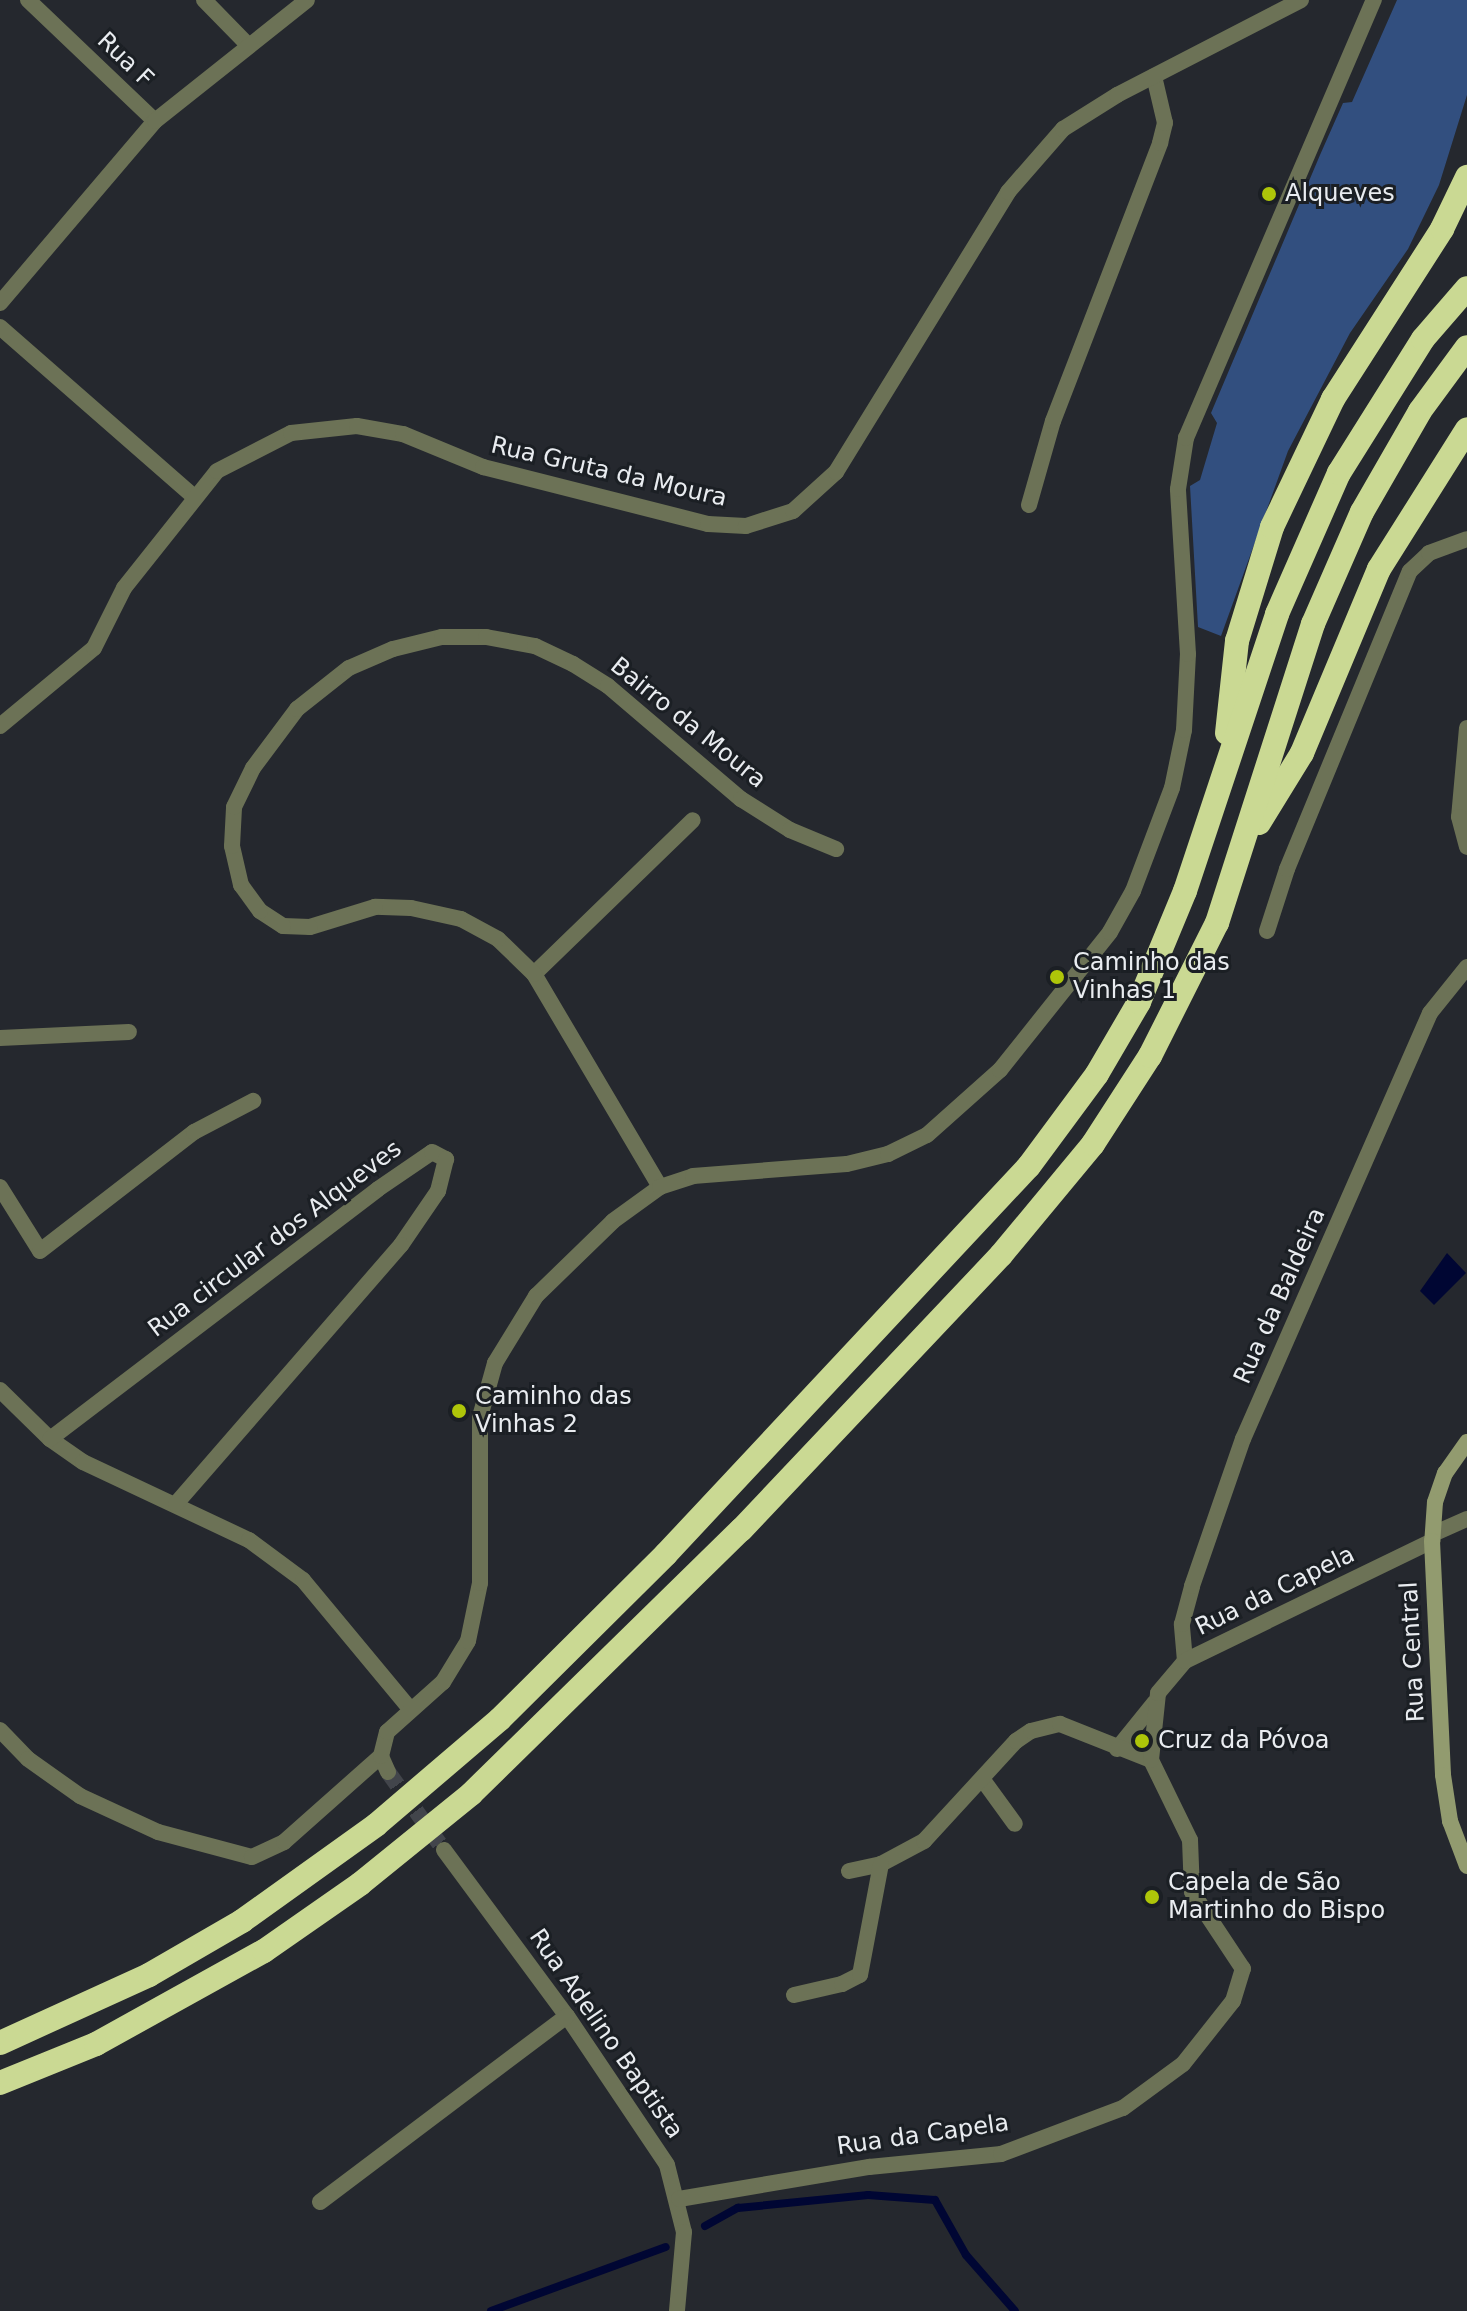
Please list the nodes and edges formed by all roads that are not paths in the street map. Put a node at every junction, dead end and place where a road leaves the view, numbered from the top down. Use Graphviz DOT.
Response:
graph roads {
  1 [pos="28,0"];
  2 [pos="204,0"];
  3 [pos="307,0"];
  4 [pos="1301,0"];
  5 [pos="1374,0"];
  6 [pos="249,46"];
  7 [pos="1154,76"];
  8 [pos="155,121"];
  9 [pos="1467,177"];
  10 [pos="1467,288"];
  11 [pos="0,303"];
  12 [pos="0,327"];
  13 [pos="1467,347"];
  14 [pos="1467,429"];
  15 [pos="193,496"];
  16 [pos="1029,505"];
  17 [pos="1467,539"];
  18 [pos="0,726"];
  19 [pos="1467,728"];
  20 [pos="1222,780"];
  21 [pos="693,820"];
  22 [pos="1467,847"];
  23 [pos="836,849"];
  24 [pos="1238,856"];
  25 [pos="1267,931"];
  26 [pos="1467,967"];
  27 [pos="534,974"];
  28 [pos="129,1032"];
  29 [pos="0,1038"];
  30 [pos="253,1101"];
  31 [pos="0,1187"];
  32 [pos="660,1187"];
  33 [pos="0,1390"];
  34 [pos="50,1439"];
  35 [pos="1467,1442"];
  36 [pos="176,1504"];
  37 [pos="1467,1519"];
  38 [pos="1432,1537"];
  39 [pos="1185,1661"];
  40 [pos="1155,1702"];
  41 [pos="410,1709"];
  42 [pos="0,1730"];
  43 [pos="1117,1749"];
  44 [pos="1151,1760"];
  45 [pos="983,1780"];
  46 [pos="1015,1824"];
  47 [pos="444,1850"];
  48 [pos="881,1864"];
  49 [pos="1467,1866"];
  50 [pos="849,1871"];
  51 [pos="794,1995"];
  52 [pos="567,2016"];
  53 [pos="0,2043"];
  54 [pos="0,2083"];
  55 [pos="679,2199"];
  56 [pos="320,2202"];
  57 [pos="677,2311"];
  1 -- 8 [label="street, Rua F"];
  2 -- 6 [label="street"];
  3 -- 6 [label="street"];
  4 -- 7 [label="street, Rua Gruta da Moura"];
  5 -- 32 [label="street"];
  6 -- 8 [label="street"];
  7 -- 15 [label="street, Rua Gruta da Moura"];
  7 -- 16 [label="street"];
  8 -- 11 [label="street"];
  9 -- 20 [label="highway"];
  10 -- 20 [label="highway"];
  12 -- 15 [label="street"];
  13 -- 24 [label="highway"];
  14 -- 24 [label="highway"];
  15 -- 18 [label="street, Rua Gruta da Moura"];
  17 -- 25 [label="street"];
  19 -- 22 [label="street"];
  20 -- 53 [label="highway"];
  21 -- 27 [label="street"];
  23 -- 27 [label="street, Bairro da Moura"];
  24 -- 54 [label="highway"];
  26 -- 39 [label="street, Rua da Baldeira"];
  27 -- 32 [label="street, Bairro da Moura"];
  28 -- 29 [label="street"];
  30 -- 31 [label="street"];
  32 -- 41 [label="street"];
  33 -- 34 [label="street"];
  34 -- 36 [label="street"];
  34 -- 36 [label="street, Rua circular dos Alqueves"];
  35 -- 38 [label="street, Rua Central"];
  36 -- 41 [label="street"];
  37 -- 38 [label="street, Rua da Capela"];
  38 -- 39 [label="street, Rua da Capela"];
  38 -- 49 [label="street, Rua Central"];
  39 -- 40 [label="street, Rua da Capela"];
  40 -- 43 [label="street, Rua da Capela"];
  40 -- 44 [label="street, Rua da Capela"];
  41 -- 42 [label="street"];
  43 -- 44 [label="street"];
  43 -- 45 [label="street"];
  44 -- 55 [label="street, Rua da Capela"];
  45 -- 46 [label="street"];
  45 -- 48 [label="street"];
  47 -- 52 [label="street, Rua Adelino Baptista"];
  48 -- 50 [label="street"];
  48 -- 51 [label="street"];
  52 -- 55 [label="street, Rua Adelino Baptista"];
  52 -- 56 [label="street"];
  55 -- 57 [label="street, Rua Adelino Baptista"];
}
